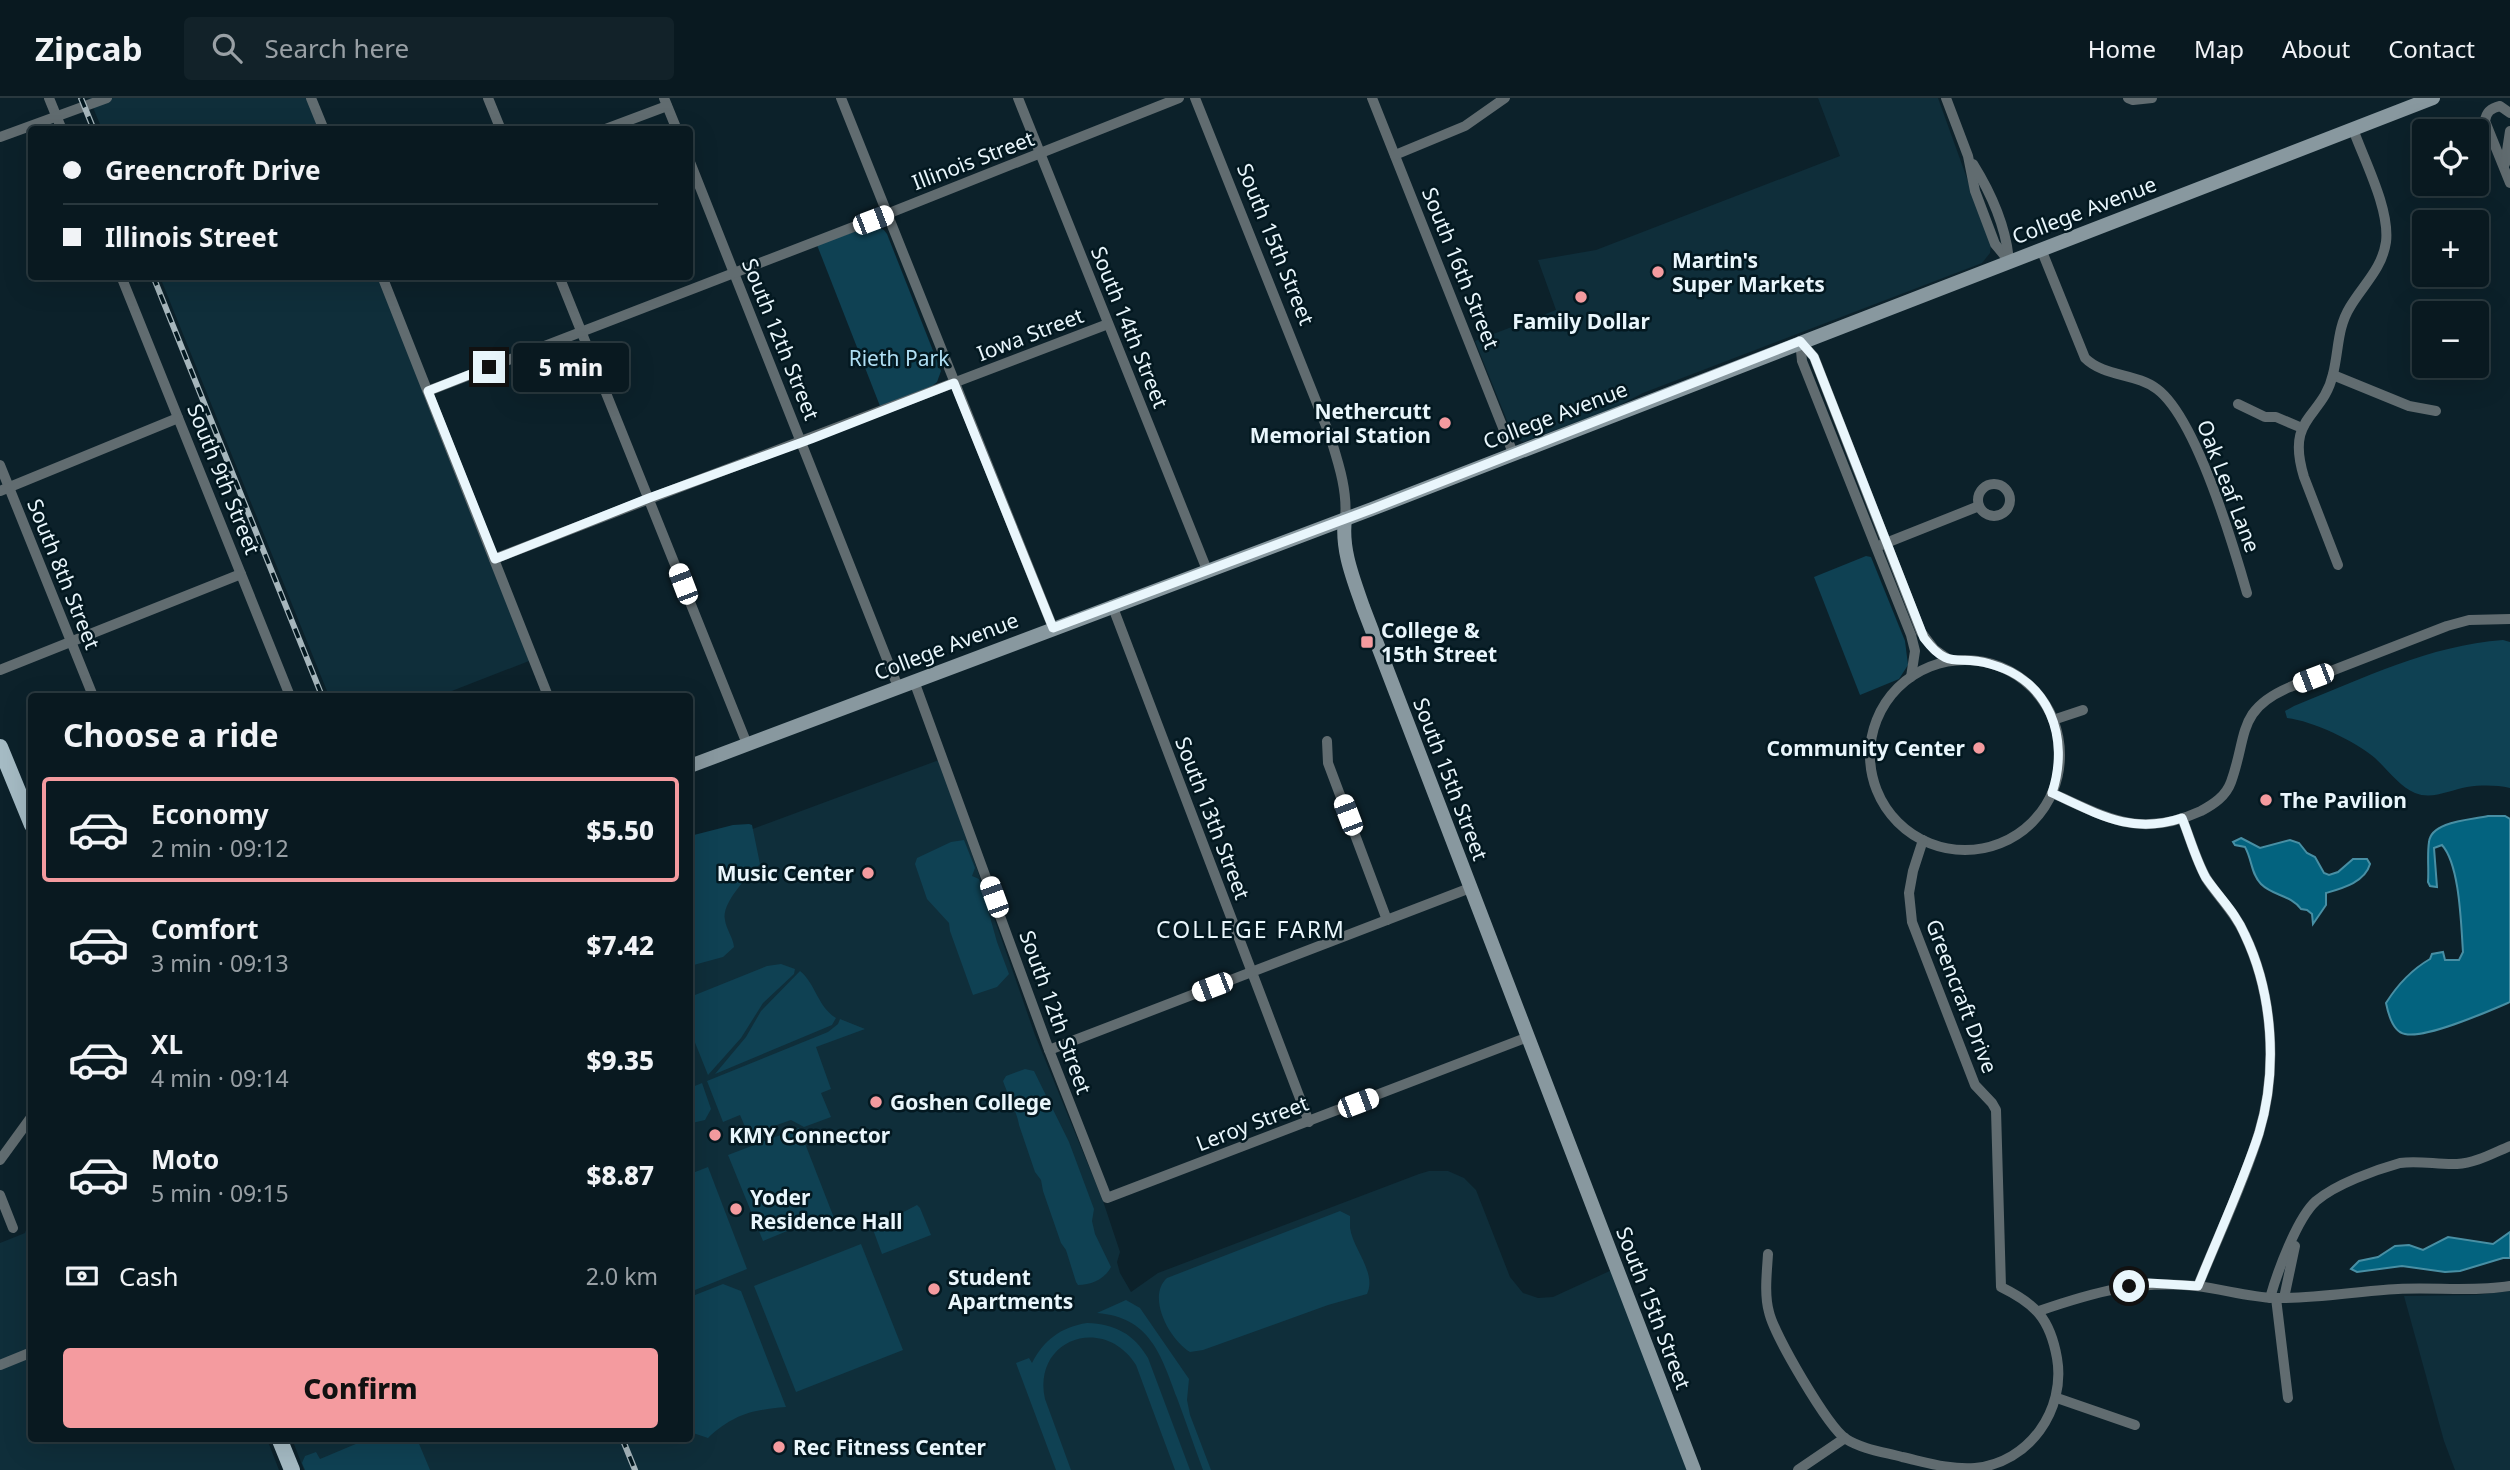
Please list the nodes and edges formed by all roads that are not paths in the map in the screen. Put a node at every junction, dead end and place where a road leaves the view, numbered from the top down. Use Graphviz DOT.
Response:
graph roads {
  1 [pos="49,98"];
  2 [pos="107,98"];
  3 [pos="311,98"];
  4 [pos="488,98"];
  5 [pos="841,98"];
  6 [pos="1018,98"];
  7 [pos="1179,98"];
  8 [pos="1195,98"];
  9 [pos="1372,98"];
  10 [pos="1505,98"];
  11 [pos="1946,98"];
  12 [pos="2128,98"];
  13 [pos="2152,98"];
  14 [pos="2430,98"];
  15 [pos="666,102"];
  16 [pos="2510,113"];
  17 [pos="57,117"];
  18 [pos="31,126"];
  19 [pos="60,126"];
  20 [pos="322,126"];
  21 [pos="499,126"];
  22 [pos="612,126"];
  23 [pos="675,126"];
  24 [pos="28,127"];
  25 [pos="2353,129"];
  26 [pos="2510,131"];
  27 [pos="0,137"];
  28 [pos="1041,154"];
  29 [pos="1395,155"];
  30 [pos="2505,167"];
  31 [pos="693,170"];
  32 [pos="2510,183"];
  33 [pos="887,214"];
  34 [pos="2041,249"];
  35 [pos="2009,261"];
  36 [pos="734,273"];
  37 [pos="123,280"];
  38 [pos="384,280"];
  39 [pos="561,280"];
  40 [pos="1108,324"];
  41 [pos="581,331"];
  42 [pos="1800,341"];
  43 [pos="2333,375"];
  44 [pos="954,383"];
  45 [pos="428,391"];
  46 [pos="2238,404"];
  47 [pos="2437,411"];
  48 [pos="178,418"];
  49 [pos="2302,428"];
  50 [pos="801,442"];
  51 [pos="1513,453"];
  52 [pos="0,465"];
  53 [pos="4,489"];
  54 [pos="649,498"];
  55 [pos="1979,506"];
  56 [pos="1345,519"];
  57 [pos="1881,545"];
  58 [pos="495,559"];
  59 [pos="2338,565"];
  60 [pos="1207,570"];
  61 [pos="241,574"];
  62 [pos="2247,593"];
  63 [pos="1112,605"];
  64 [pos="2510,619"];
  65 [pos="1053,628"];
  66 [pos="71,641"];
  67 [pos="1951,661"];
  68 [pos="0,670"];
  69 [pos="1911,677"];
  70 [pos="914,681"];
  71 [pos="898,687"];
  72 [pos="92,693"];
  73 [pos="289,693"];
  74 [pos="547,693"];
  75 [pos="2083,709"];
  76 [pos="2053,720"];
  77 [pos="1327,741"];
  78 [pos="747,744"];
  79 [pos="0,747"];
  80 [pos="693,765"];
  81 [pos="2052,793"];
  82 [pos="28,815"];
  83 [pos="2182,818"];
  84 [pos="1923,840"];
  85 [pos="1470,888"];
  86 [pos="1388,920"];
  87 [pos="1250,972"];
  88 [pos="1528,1037"];
  89 [pos="1049,1050"];
  90 [pos="28,1121"];
  91 [pos="1309,1122"];
  92 [pos="2510,1146"];
  93 [pos="0,1160"];
  94 [pos="0,1195"];
  95 [pos="1107,1198"];
  96 [pos="13,1228"];
  97 [pos="1768,1254"];
  98 [pos="2198,1286"];
  99 [pos="2510,1286"];
  100 [pos="2277,1298"];
  101 [pos="2039,1311"];
  102 [pos="28,1354"];
  103 [pos="0,1365"];
  104 [pos="2057,1398"];
  105 [pos="2288,1398"];
  106 [pos="2135,1425"];
  107 [pos="1845,1438"];
  108 [pos="281,1442"];
  109 [pos="1941,1468"];
  110 [pos="292,1470"];
  111 [pos="1694,1470"];
  112 [pos="1798,1470"];
  1 -- 17 [label="street"];
  2 -- 17 [label="street"];
  3 -- 20 [label="street"];
  4 -- 21 [label="street"];
  5 -- 33 [label="street"];
  6 -- 28 [label="street, South 14th Street"];
  7 -- 28 [label="street, Illinois Street"];
  8 -- 56 [label="street, South 15th Street"];
  9 -- 29 [label="street, South 16th Street"];
  10 -- 29 [label="street"];
  11 -- 35 [label="street"];
  12 -- 13 [label="street"];
  14 -- 25 [label="main road, College Avenue"];
  15 -- 22 [label="street"];
  15 -- 23 [label="street"];
  16 -- 30 [label="street"];
  17 -- 18 [label="street"];
  17 -- 19 [label="street"];
  24 -- 27 [label="street"];
  25 -- 34 [label="main road, College Avenue"];
  25 -- 43 [label="street"];
  26 -- 30 [label="street"];
  28 -- 33 [label="street, Illinois Street"];
  28 -- 40 [label="street, South 14th Street"];
  29 -- 51 [label="street, South 16th Street"];
  30 -- 32 [label="street"];
  31 -- 36 [label="street, South 12th Street"];
  33 -- 36 [label="street, Illinois Street"];
  33 -- 44 [label="street"];
  34 -- 35 [label="main road, College Avenue"];
  34 -- 62 [label="street, Oak Leaf Lane"];
  35 -- 42 [label="main road, College Avenue"];
  36 -- 41 [label="street, Illinois Street"];
  36 -- 50 [label="street, South 12th Street"];
  37 -- 48 [label="street, South 9th Street"];
  38 -- 45 [label="street"];
  39 -- 41 [label="street"];
  40 -- 44 [label="street, Iowa Street"];
  40 -- 60 [label="street, South 14th Street"];
  41 -- 45 [label="street, Illinois Street"];
  41 -- 54 [label="street"];
  42 -- 51 [label="main road, College Avenue"];
  42 -- 57 [label="street"];
  43 -- 47 [label="street"];
  43 -- 49 [label="street"];
  44 -- 50 [label="street, Iowa Street"];
  44 -- 65 [label="street"];
  45 -- 58 [label="street"];
  46 -- 49 [label="street"];
  48 -- 53 [label="street"];
  48 -- 61 [label="street, South 9th Street"];
  49 -- 59 [label="street"];
  50 -- 54 [label="street, Iowa Street"];
  50 -- 71 [label="street, South 12th Street"];
  51 -- 56 [label="main road, College Avenue"];
  52 -- 53 [label="street, South 8th Street"];
  53 -- 66 [label="street, South 8th Street"];
  54 -- 58 [label="street, Iowa Street"];
  54 -- 78 [label="street"];
  55 -- 57 [label="street"];
  56 -- 60 [label="main road, College Avenue"];
  56 -- 85 [label="main road, South 15th Street"];
  57 -- 67 [label="street"];
  57 -- 69 [label="street"];
  58 -- 74 [label="street"];
  60 -- 63 [label="main road, College Avenue"];
  61 -- 66 [label="street"];
  61 -- 73 [label="street, South 9th Street"];
  63 -- 65 [label="main road, College Avenue"];
  63 -- 87 [label="street, South 13th Street"];
  64 -- 83 [label="street"];
  65 -- 70 [label="main road, College Avenue"];
  66 -- 68 [label="street"];
  66 -- 72 [label="street, South 8th Street"];
  67 -- 69 [label="street"];
  67 -- 76 [label="street"];
  69 -- 84 [label="street"];
  70 -- 71 [label="main road, College Avenue"];
  70 -- 89 [label="street, South 12th Street"];
  71 -- 78 [label="main road, College Avenue"];
  75 -- 76 [label="street"];
  76 -- 81 [label="street"];
  77 -- 86 [label="street"];
  78 -- 80 [label="main road, College Avenue"];
  79 -- 82 [label="main road"];
  81 -- 83 [label="street"];
  81 -- 84 [label="street"];
  83 -- 98 [label="street"];
  84 -- 101 [label="street, Greencraft Drive"];
  85 -- 86 [label="street"];
  85 -- 88 [label="main road, South 15th Street"];
  86 -- 87 [label="street"];
  87 -- 89 [label="street"];
  87 -- 91 [label="street, South 13th Street"];
  88 -- 91 [label="street, Leroy Street"];
  88 -- 111 [label="main road, South 15th Street"];
  89 -- 95 [label="street, South 12th Street"];
  90 -- 93 [label="street"];
  91 -- 95 [label="street, Leroy Street"];
  92 -- 100 [label="street"];
  94 -- 96 [label="street"];
  97 -- 107 [label="street"];
  98 -- 100 [label="street"];
  98 -- 101 [label="street"];
  99 -- 100 [label="street"];
  100 -- 105 [label="street"];
  101 -- 104 [label="street"];
  102 -- 103 [label="street"];
  104 -- 106 [label="street"];
  104 -- 109 [label="street"];
  107 -- 109 [label="street"];
  107 -- 112 [label="street"];
  108 -- 110 [label="main road"];
}
